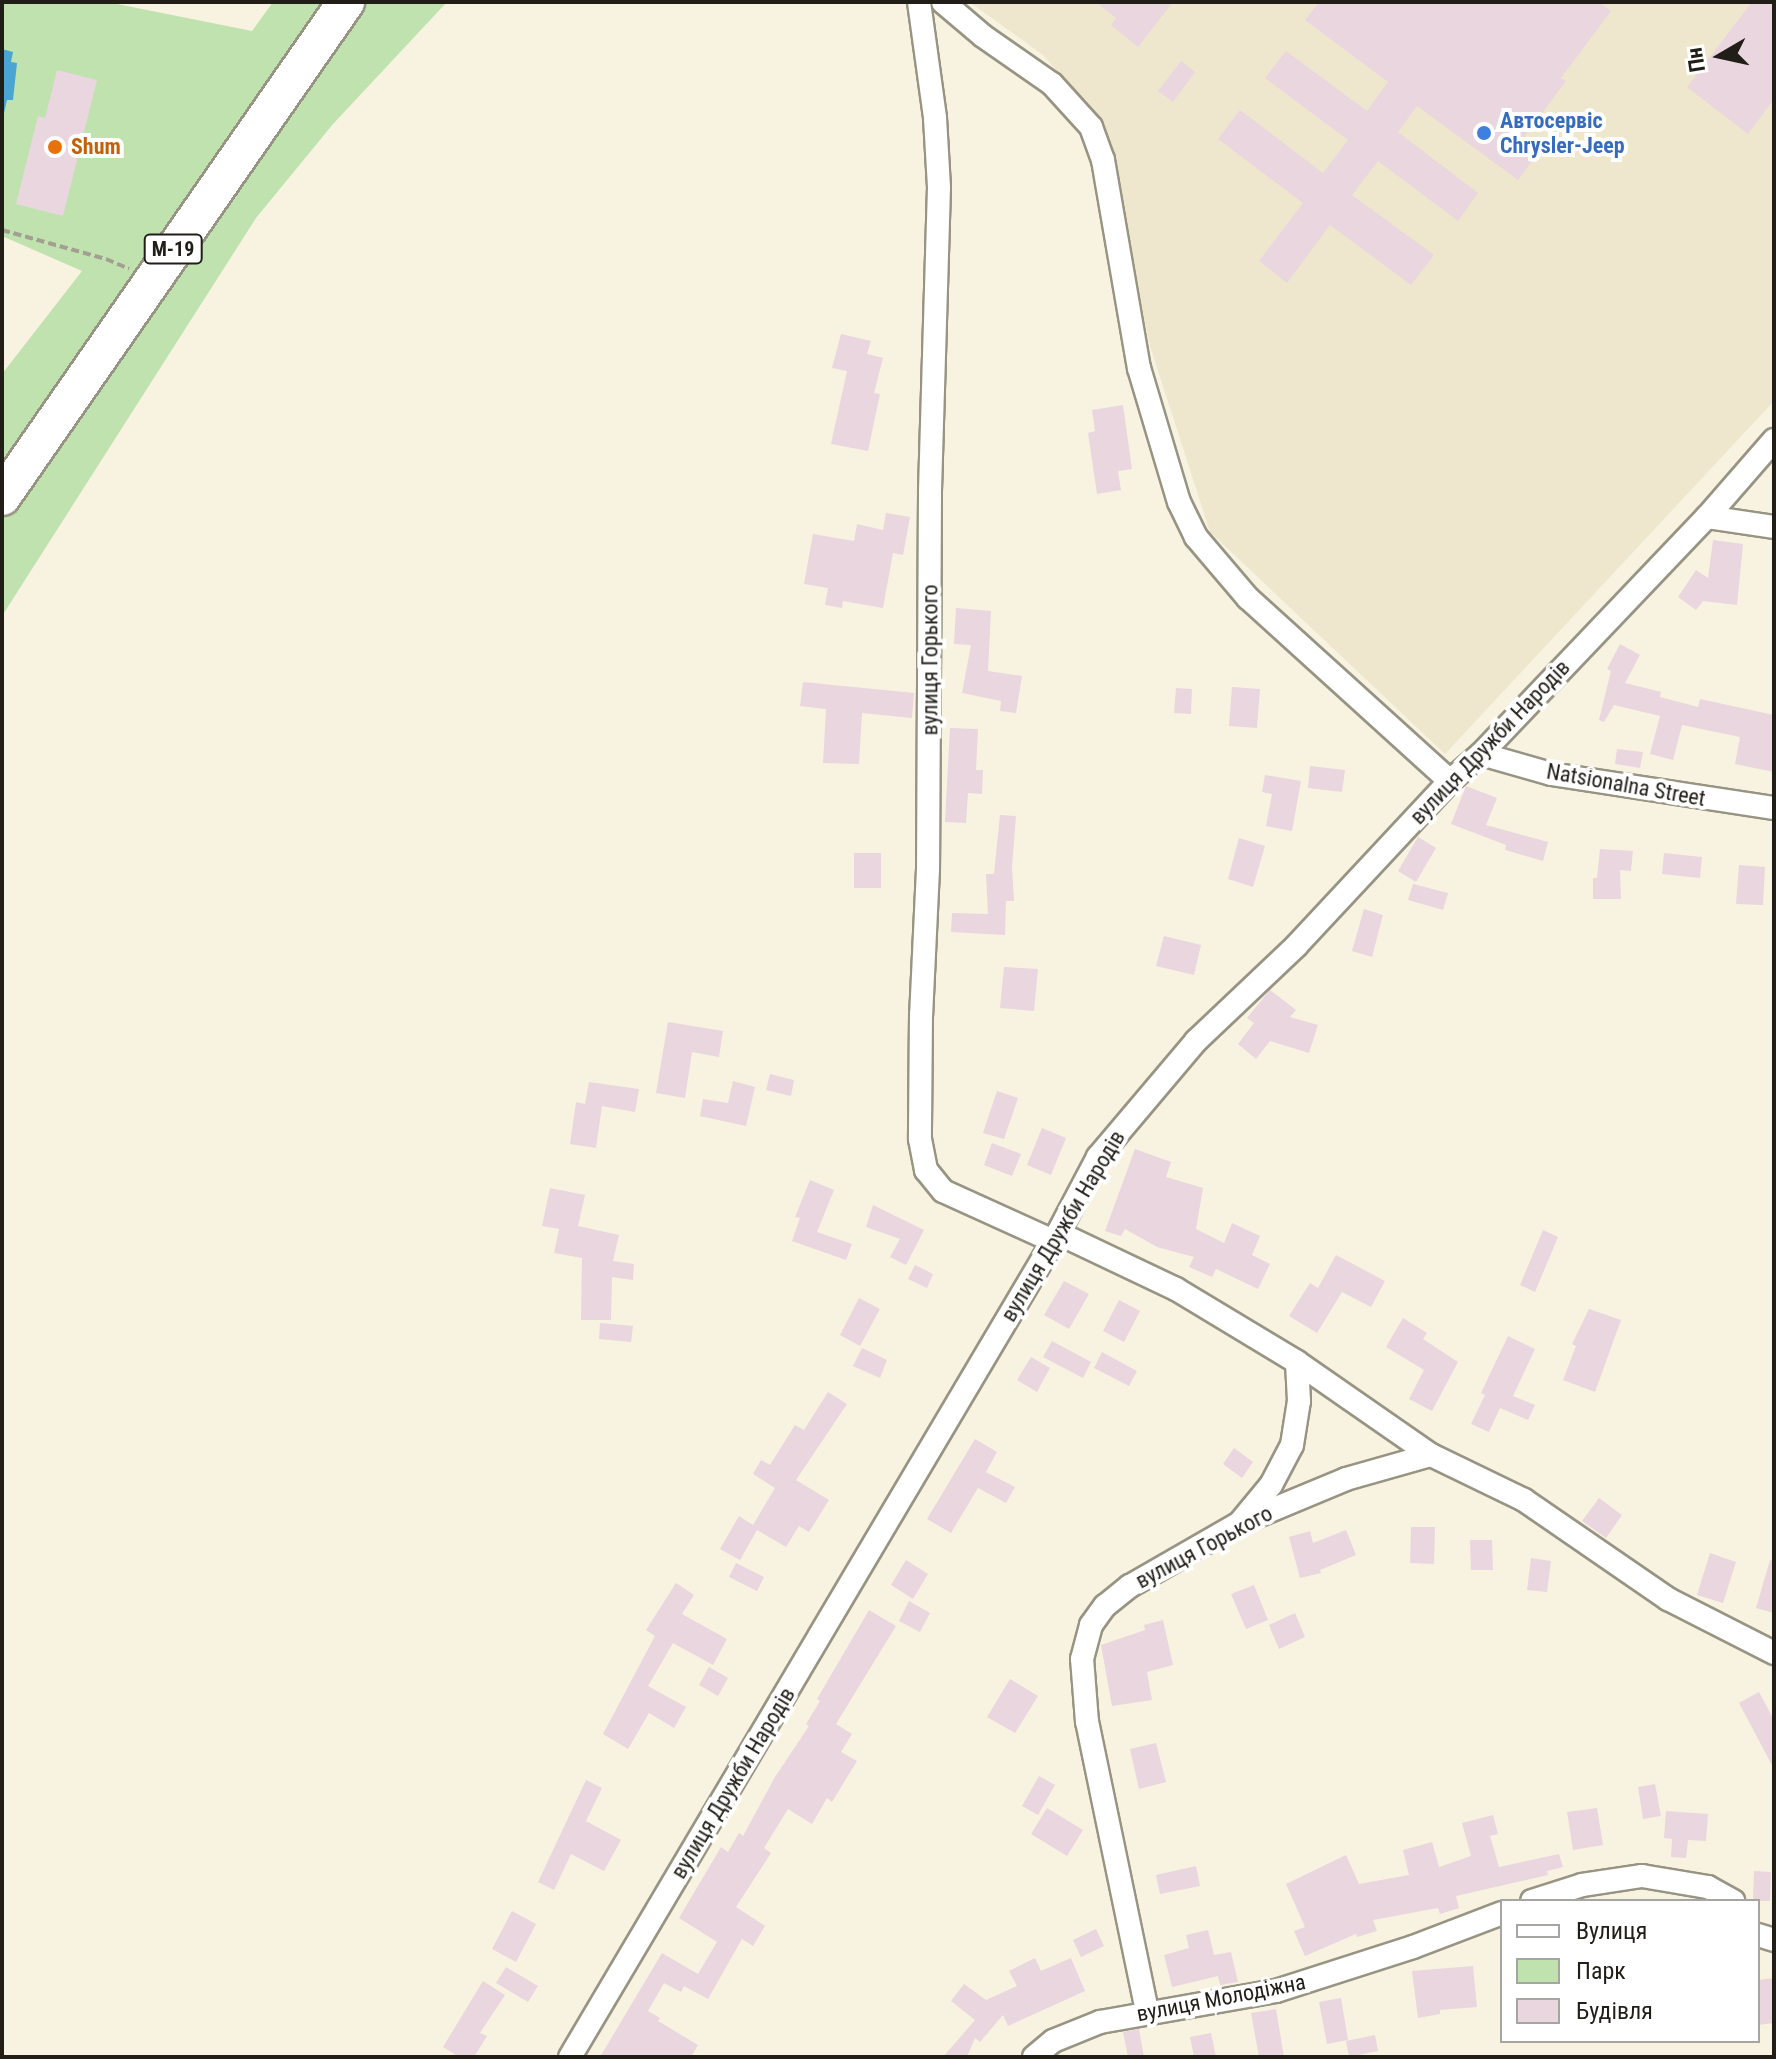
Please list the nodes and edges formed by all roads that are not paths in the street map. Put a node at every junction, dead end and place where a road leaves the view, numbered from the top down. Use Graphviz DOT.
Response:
graph roads {
  1 [pos="346,2"];
  2 [pos="919,2"];
  3 [pos="943,2"];
  4 [pos="1774,440"];
  5 [pos="2,497"];
  6 [pos="1707,517"];
  7 [pos="1774,527"];
  8 [pos="1481,754"];
  9 [pos="1450,781"];
  10 [pos="1774,808"];
  11 [pos="1056,1237"];
  12 [pos="1297,1362"];
  13 [pos="1431,1455"];
  14 [pos="1238,1524"];
  15 [pos="1774,1653"];
  16 [pos="1539,1899"];
  17 [pos="1729,1899"];
  18 [pos="1500,1914"];
  19 [pos="1147,2011"];
  20 [pos="570,2057"];
  21 [pos="1034,2057"];
  1 -- 5 [label="highway, М-19"];
  2 -- 11 [label="street, вулиця Горького"];
  3 -- 9 [label="street"];
  4 -- 6 [label="street, вулиця Дружби Народів"];
  6 -- 7 [label="street"];
  6 -- 8 [label="street, вулиця Дружби Народів"];
  8 -- 9 [label="street, вулиця Дружби Народів"];
  8 -- 10 [label="street, Natsionalna Street"];
  9 -- 11 [label="street, вулиця Дружби Народів"];
  11 -- 12 [label="street, вулиця Горького"];
  11 -- 20 [label="street, вулиця Дружби Народів"];
  12 -- 13 [label="street, вулиця Горького"];
  12 -- 14 [label="street"];
  13 -- 14 [label="street, вулиця Горького"];
  13 -- 15 [label="street, вулиця Горького"];
  14 -- 19 [label="street, вулиця Горького"];
  16 -- 17 [label="street"];
  18 -- 19 [label="street, вулиця Молодіжна"];
  19 -- 21 [label="street, вулиця Молодіжна"];
}
